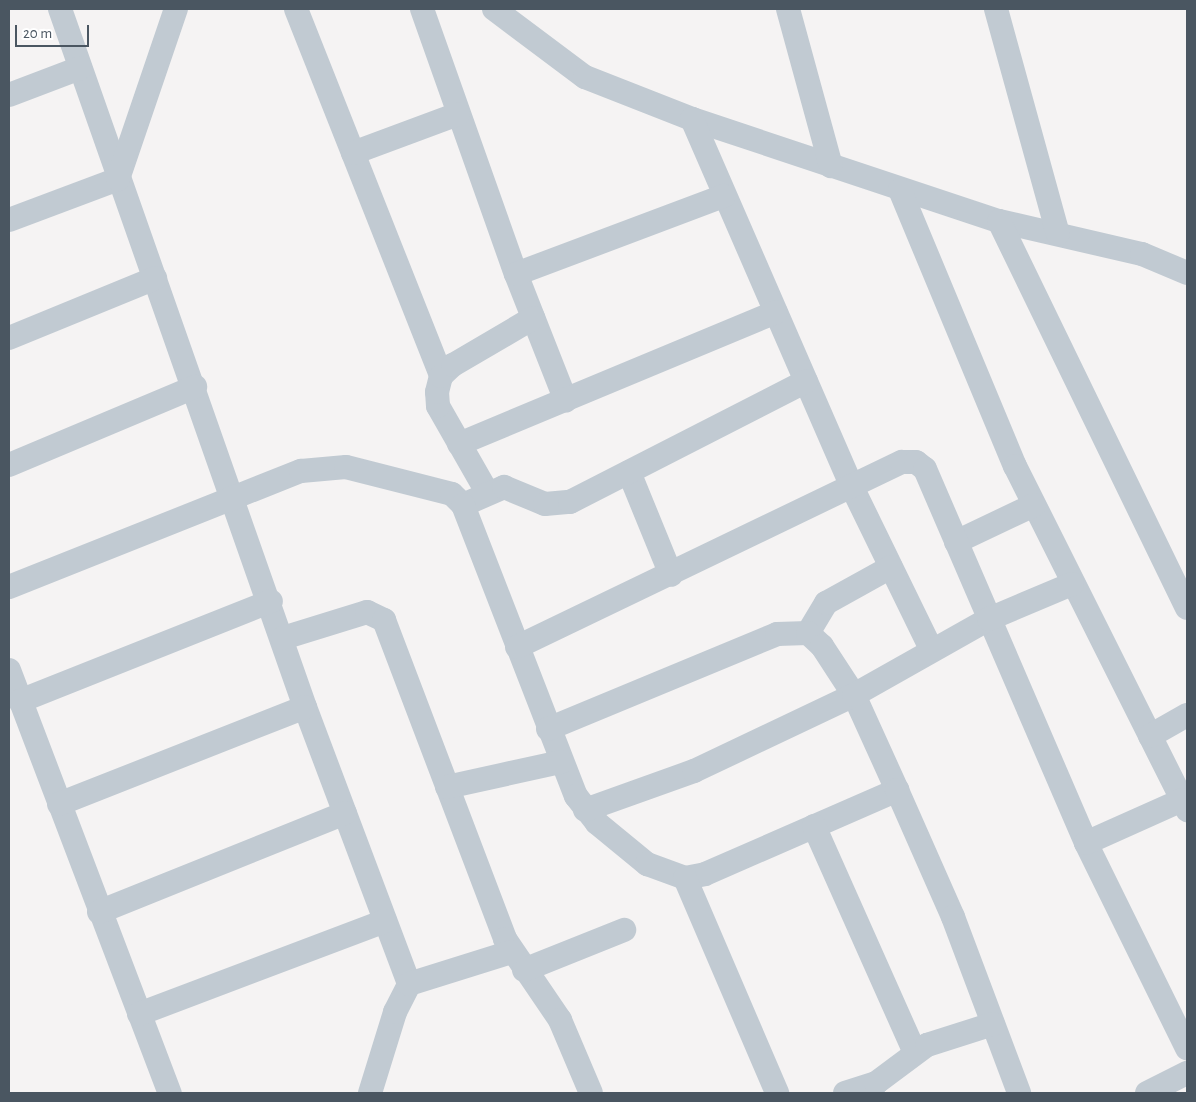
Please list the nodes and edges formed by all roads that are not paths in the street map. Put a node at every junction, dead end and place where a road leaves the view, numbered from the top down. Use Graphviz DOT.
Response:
graph roads {
  1 [pos="60,9"];
  2 [pos="176,9"];
  3 [pos="296,9"];
  4 [pos="422,9"];
  5 [pos="494,9"];
  6 [pos="788,9"];
  7 [pos="996,9"];
  8 [pos="80,68"];
  9 [pos="9,95"];
  10 [pos="458,114"];
  11 [pos="692,119"];
  12 [pos="353,153"];
  13 [pos="831,166"];
  14 [pos="118,179"];
  15 [pos="900,190"];
  16 [pos="724,196"];
  17 [pos="9,220"];
  18 [pos="999,221"];
  19 [pos="1058,234"];
  20 [pos="1187,273"];
  21 [pos="516,274"];
  22 [pos="155,278"];
  23 [pos="776,312"];
  24 [pos="533,318"];
  25 [pos="9,338"];
  26 [pos="441,376"];
  27 [pos="806,380"];
  28 [pos="195,387"];
  29 [pos="566,401"];
  30 [pos="459,444"];
  31 [pos="9,465"];
  32 [pos="629,472"];
  33 [pos="853,489"];
  34 [pos="487,492"];
  35 [pos="233,496"];
  36 [pos="463,504"];
  37 [pos="1034,505"];
  38 [pos="956,542"];
  39 [pos="891,567"];
  40 [pos="671,574"];
  41 [pos="1072,584"];
  42 [pos="9,587"];
  43 [pos="271,601"];
  44 [pos="1187,608"];
  45 [pos="989,619"];
  46 [pos="808,633"];
  47 [pos="283,638"];
  48 [pos="517,647"];
  49 [pos="931,649"];
  50 [pos="9,670"];
  51 [pos="854,696"];
  52 [pos="20,701"];
  53 [pos="305,707"];
  54 [pos="1187,715"];
  55 [pos="548,729"];
  56 [pos="1150,736"];
  57 [pos="561,762"];
  58 [pos="447,787"];
  59 [pos="897,790"];
  60 [pos="59,804"];
  61 [pos="1185,805"];
  62 [pos="585,810"];
  63 [pos="345,812"];
  64 [pos="814,826"];
  65 [pos="1086,844"];
  66 [pos="685,878"];
  67 [pos="99,912"];
  68 [pos="385,921"];
  69 [pos="624,930"];
  70 [pos="517,961"];
  71 [pos="409,984"];
  72 [pos="140,1014"];
  73 [pos="993,1024"];
  74 [pos="1187,1048"];
  75 [pos="914,1051"];
  76 [pos="1187,1073"];
  77 [pos="170,1093"];
  78 [pos="370,1093"];
  79 [pos="591,1093"];
  80 [pos="777,1093"];
  81 [pos="845,1093"];
  82 [pos="1019,1093"];
  83 [pos="1148,1093"];
  1 -- 8 [label="street"];
  2 -- 14 [label="street"];
  3 -- 12 [label="street"];
  4 -- 10 [label="street"];
  5 -- 11 [label="street"];
  6 -- 13 [label="street"];
  7 -- 19 [label="street"];
  8 -- 9 [label="street"];
  8 -- 14 [label="street"];
  10 -- 12 [label="street"];
  10 -- 21 [label="street"];
  11 -- 13 [label="street"];
  11 -- 16 [label="street"];
  12 -- 26 [label="street"];
  13 -- 15 [label="street"];
  14 -- 17 [label="street"];
  14 -- 22 [label="street"];
  15 -- 18 [label="street"];
  15 -- 37 [label="street"];
  16 -- 21 [label="street"];
  16 -- 23 [label="street"];
  18 -- 19 [label="street"];
  18 -- 44 [label="street"];
  19 -- 20 [label="street"];
  21 -- 24 [label="street"];
  22 -- 25 [label="street"];
  22 -- 28 [label="street"];
  23 -- 27 [label="street"];
  23 -- 29 [label="street"];
  24 -- 26 [label="street"];
  24 -- 29 [label="street"];
  26 -- 30 [label="street"];
  27 -- 32 [label="street"];
  27 -- 33 [label="street"];
  28 -- 31 [label="street"];
  28 -- 35 [label="street"];
  29 -- 30 [label="street"];
  30 -- 34 [label="street"];
  32 -- 34 [label="street"];
  32 -- 40 [label="street"];
  33 -- 38 [label="street"];
  33 -- 39 [label="street"];
  33 -- 40 [label="street"];
  34 -- 36 [label="street"];
  35 -- 36 [label="street"];
  35 -- 42 [label="street"];
  35 -- 43 [label="street"];
  36 -- 48 [label="street"];
  37 -- 38 [label="street"];
  37 -- 41 [label="street"];
  38 -- 45 [label="street"];
  39 -- 46 [label="street"];
  39 -- 49 [label="street"];
  40 -- 48 [label="street"];
  41 -- 45 [label="street"];
  41 -- 56 [label="street"];
  43 -- 47 [label="street"];
  43 -- 52 [label="street"];
  45 -- 49 [label="street"];
  45 -- 65 [label="street"];
  46 -- 51 [label="street"];
  46 -- 55 [label="street"];
  47 -- 53 [label="street"];
  47 -- 58 [label="street"];
  48 -- 55 [label="street"];
  49 -- 51 [label="street"];
  50 -- 52 [label="street"];
  51 -- 59 [label="street"];
  51 -- 62 [label="street"];
  52 -- 60 [label="street"];
  53 -- 60 [label="street"];
  53 -- 63 [label="street"];
  54 -- 56 [label="street"];
  55 -- 57 [label="street"];
  56 -- 61 [label="street"];
  57 -- 58 [label="street"];
  57 -- 62 [label="street"];
  58 -- 70 [label="street"];
  59 -- 64 [label="street"];
  59 -- 73 [label="street"];
  60 -- 67 [label="street"];
  61 -- 65 [label="street"];
  62 -- 66 [label="street"];
  63 -- 67 [label="street"];
  63 -- 68 [label="street"];
  64 -- 66 [label="street"];
  64 -- 75 [label="street"];
  65 -- 74 [label="street"];
  66 -- 80 [label="street"];
  67 -- 72 [label="street"];
  68 -- 71 [label="street"];
  68 -- 72 [label="street"];
  69 -- 70 [label="street"];
  70 -- 71 [label="street"];
  70 -- 79 [label="street"];
  71 -- 78 [label="street"];
  72 -- 77 [label="street"];
  73 -- 75 [label="street"];
  73 -- 82 [label="street"];
  75 -- 81 [label="street"];
  76 -- 83 [label="street"];
}
